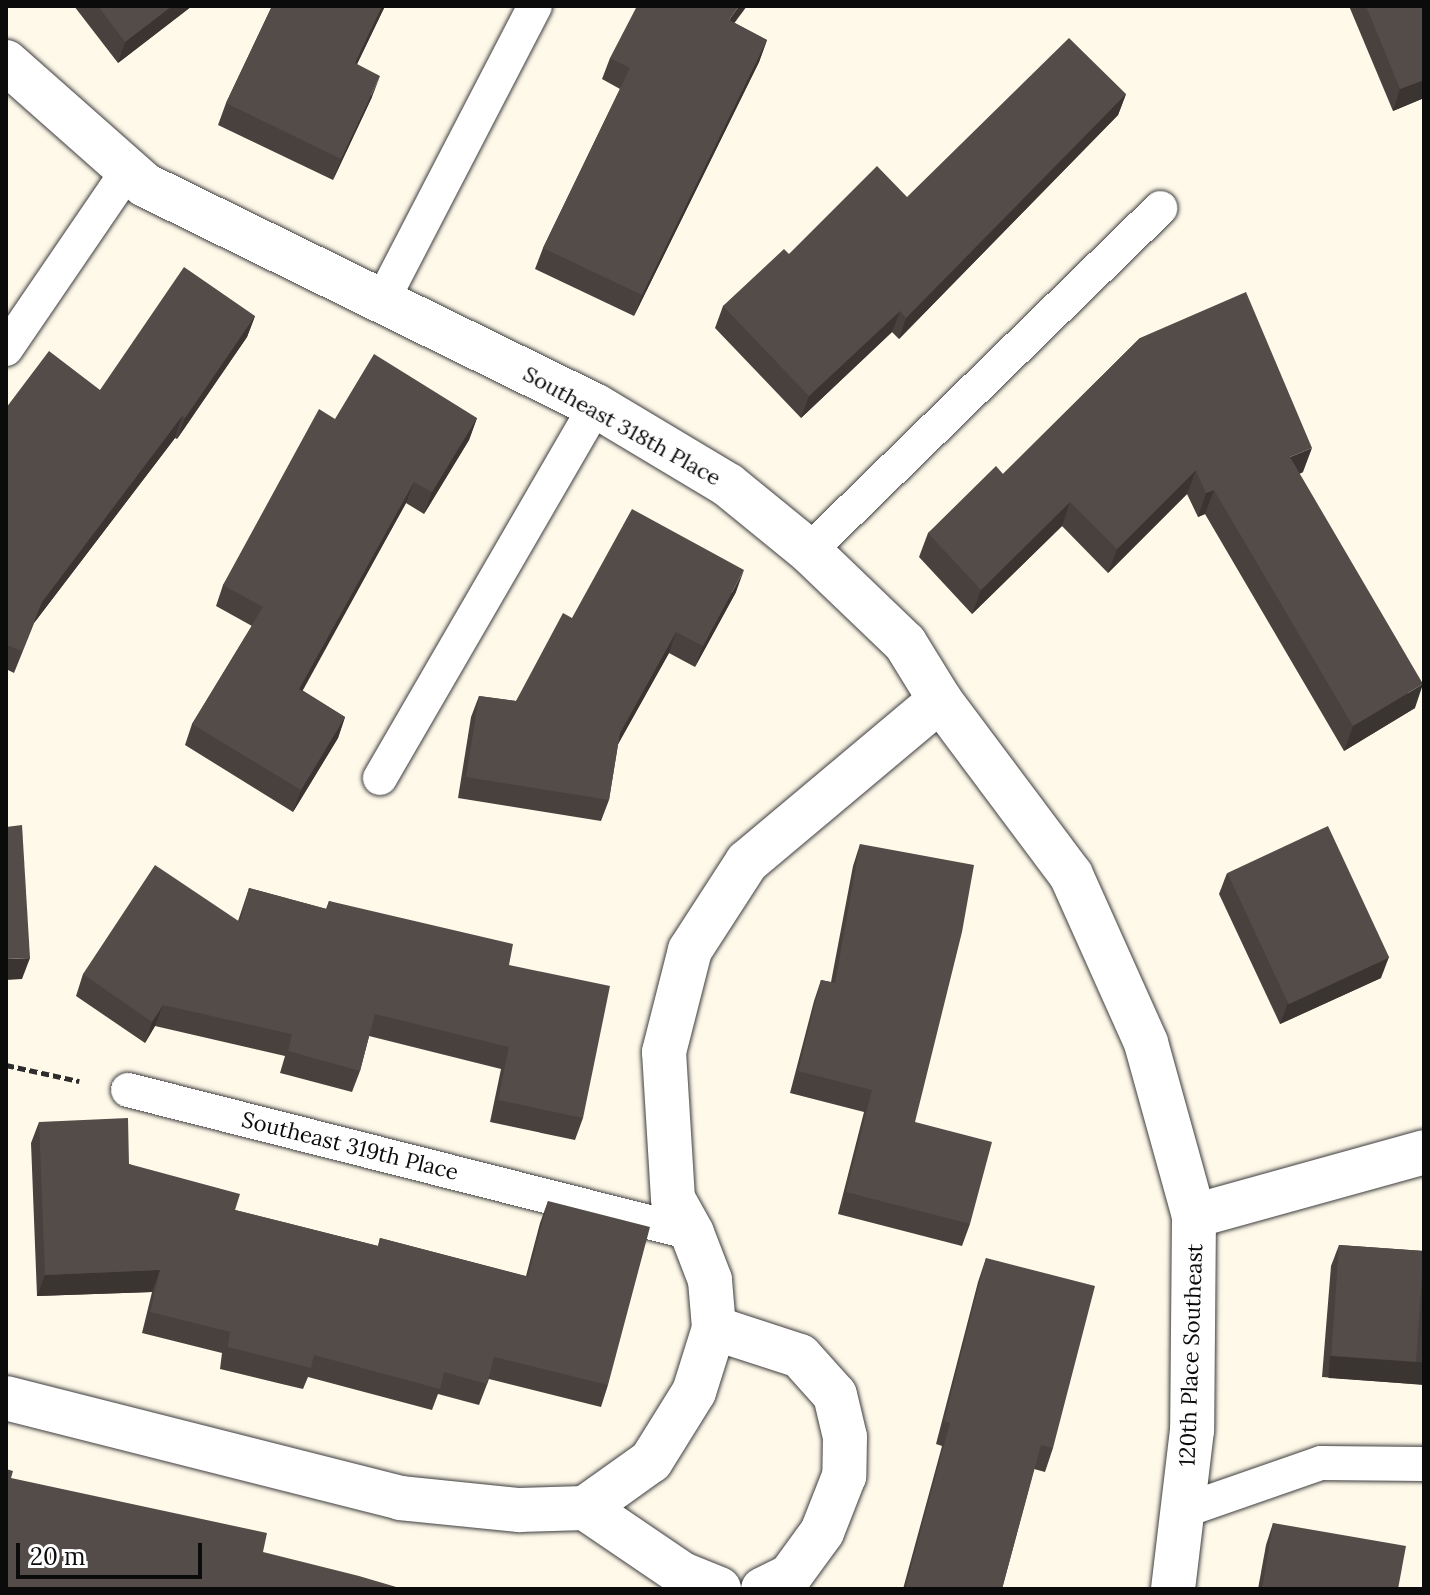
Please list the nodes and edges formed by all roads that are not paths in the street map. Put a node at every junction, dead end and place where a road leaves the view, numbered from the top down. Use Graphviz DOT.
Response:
graph roads {
  1 [pos="535,6"];
  2 [pos="6,62"];
  3 [pos="128,170"];
  4 [pos="1160,208"];
  5 [pos="382,301"];
  6 [pos="6,349"];
  7 [pos="596,406"];
  8 [pos="809,551"];
  9 [pos="940,700"];
  10 [pos="380,778"];
  11 [pos="128,1090"];
  12 [pos="1424,1152"];
  13 [pos="1194,1216"];
  14 [pos="692,1233"];
  15 [pos="714,1328"];
  16 [pos="6,1398"];
  17 [pos="1424,1464"];
  18 [pos="585,1508"];
  19 [pos="1183,1511"];
  20 [pos="719,1589"];
  21 [pos="763,1589"];
  22 [pos="1173,1589"];
  1 -- 5 [label="lane"];
  2 -- 3 [label="street, Southeast 318th Place"];
  3 -- 5 [label="street, Southeast 318th Place"];
  3 -- 6 [label="lane"];
  4 -- 8 [label="lane"];
  5 -- 7 [label="street, Southeast 318th Place"];
  7 -- 8 [label="street, Southeast 318th Place"];
  7 -- 10 [label="lane"];
  8 -- 9 [label="street, Southeast 318th Place"];
  9 -- 13 [label="street, Southeast 318th Place"];
  9 -- 14 [label="street"];
  11 -- 14 [label="lane, Southeast 319th Place"];
  12 -- 13 [label="street"];
  13 -- 19 [label="street, 120th Place Southeast"];
  14 -- 15 [label="street"];
  15 -- 18 [label="street"];
  15 -- 21 [label="street"];
  16 -- 18 [label="street"];
  17 -- 19 [label="lane"];
  18 -- 20 [label="street"];
  19 -- 22 [label="street, 120th Place Southeast"];
}
